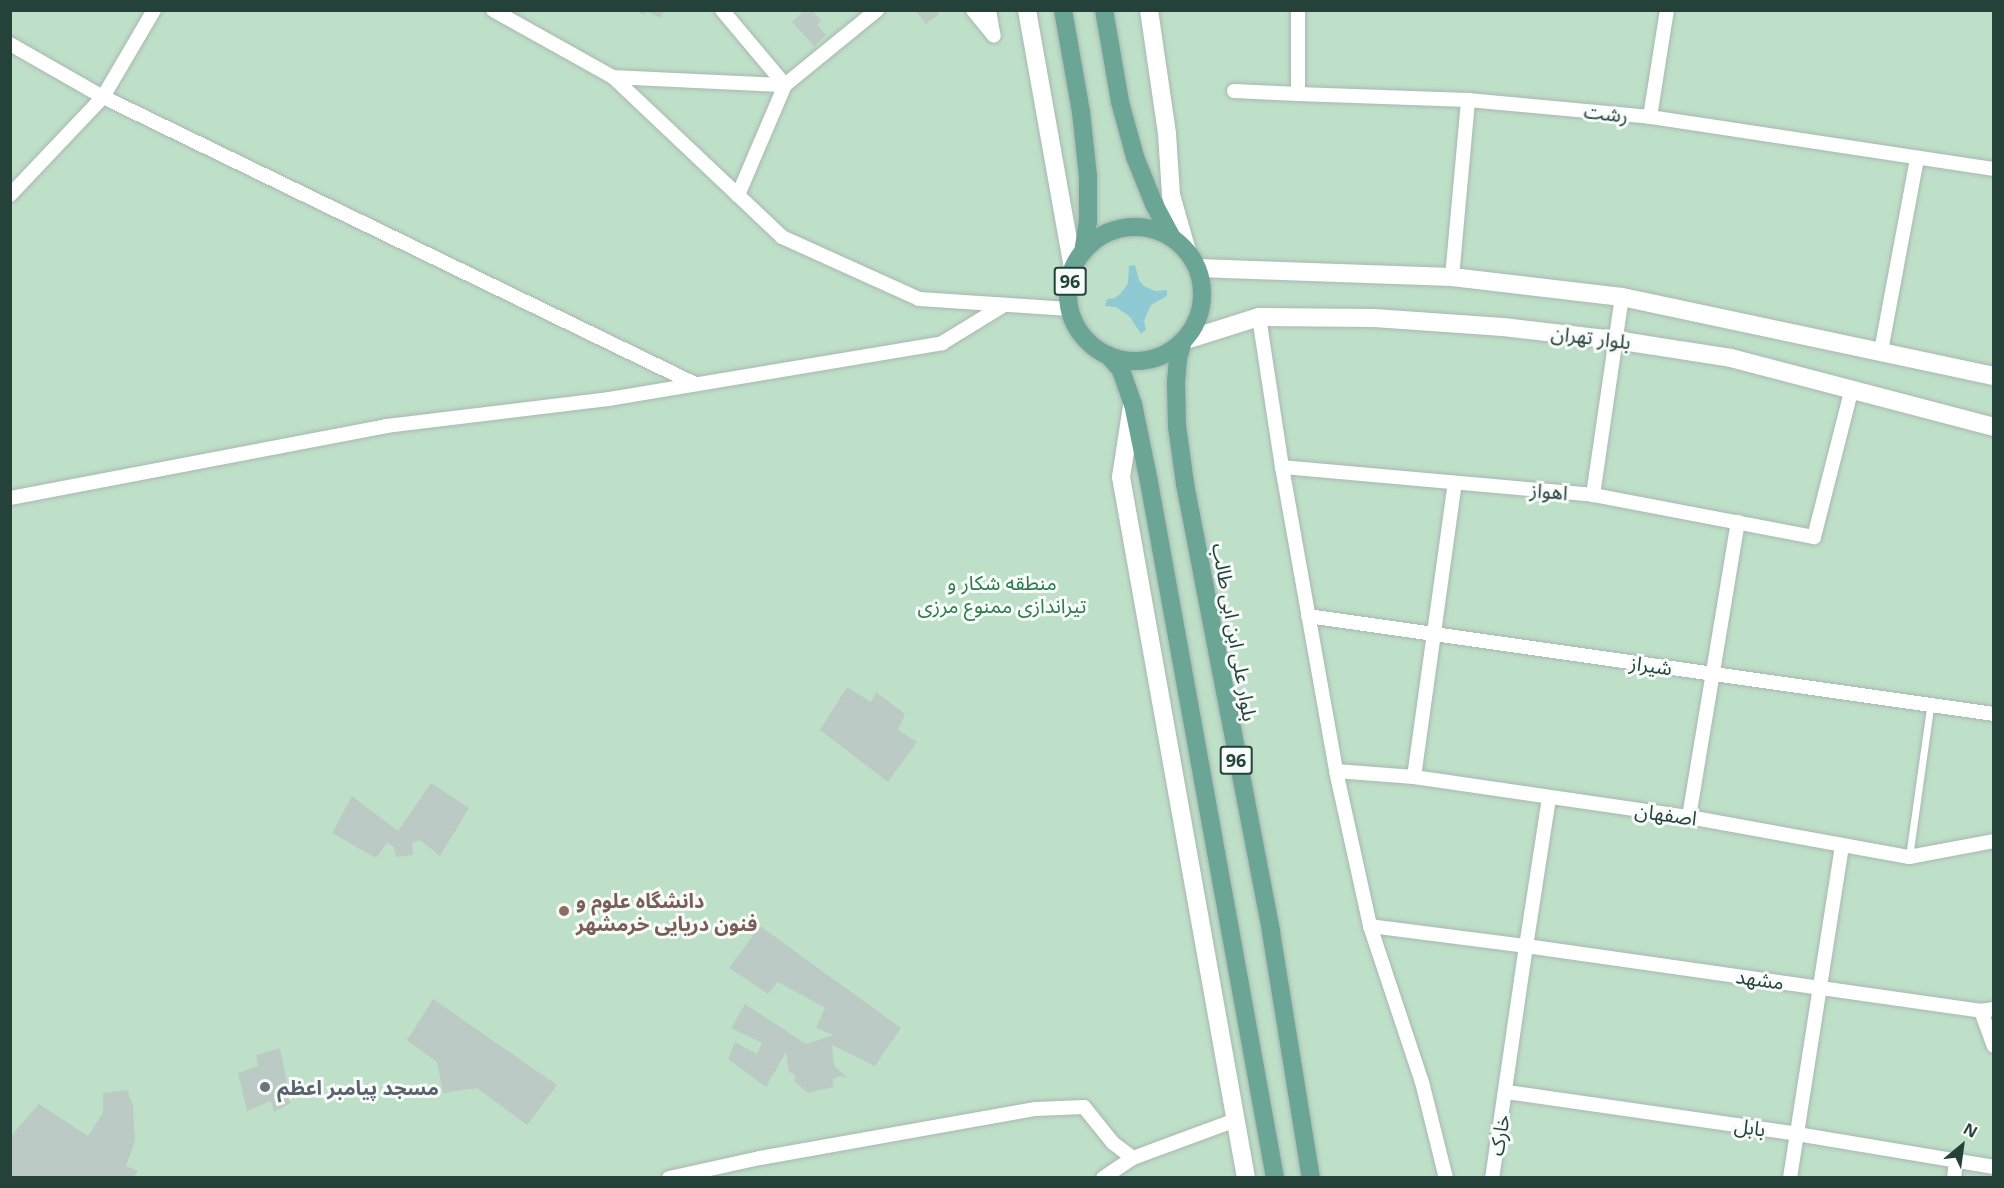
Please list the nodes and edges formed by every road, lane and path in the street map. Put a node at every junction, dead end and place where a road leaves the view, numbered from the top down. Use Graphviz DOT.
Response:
graph roads {
  1 [pos="154,10"];
  2 [pos="493,10"];
  3 [pos="722,10"];
  4 [pos="877,10"];
  5 [pos="973,10"];
  6 [pos="990,10"];
  7 [pos="1027,10"];
  8 [pos="1063,10"];
  9 [pos="1104,10"];
  10 [pos="1149,10"];
  11 [pos="1298,10"];
  12 [pos="1667,10"];
  13 [pos="10,44"];
  14 [pos="613,77"];
  15 [pos="785,85"];
  16 [pos="1234,91"];
  17 [pos="1298,94"];
  18 [pos="103,97"];
  19 [pos="1468,100"];
  20 [pos="1650,117"];
  21 [pos="1917,158"];
  22 [pos="1994,169"];
  23 [pos="10,195"];
  24 [pos="738,195"];
  25 [pos="1172,238"];
  26 [pos="1083,252"];
  27 [pos="1187,252"];
  28 [pos="1197,268"];
  29 [pos="1073,269"];
  30 [pos="1452,277"];
  31 [pos="1622,297"];
  32 [pos="1004,305"];
  33 [pos="1070,309"];
  34 [pos="1259,317"];
  35 [pos="1616,340"];
  36 [pos="1183,341"];
  37 [pos="1881,351"];
  38 [pos="1108,355"];
  39 [pos="1994,376"];
  40 [pos="695,384"];
  41 [pos="1852,388"];
  42 [pos="1133,404"];
  43 [pos="1994,427"];
  44 [pos="1282,468"];
  45 [pos="1455,483"];
  46 [pos="1593,495"];
  47 [pos="10,498"];
  48 [pos="1738,522"];
  49 [pos="1308,616"];
  50 [pos="1435,634"];
  51 [pos="1712,673"];
  52 [pos="1930,707"];
  53 [pos="1994,714"];
  54 [pos="1336,771"];
  55 [pos="1414,777"];
  56 [pos="1549,798"];
  57 [pos="1689,817"];
  58 [pos="1994,841"];
  59 [pos="1842,846"];
  60 [pos="1909,856"];
  61 [pos="1370,927"];
  62 [pos="1526,946"];
  63 [pos="1820,988"];
  64 [pos="1987,1010"];
  65 [pos="1994,1046"];
  66 [pos="1507,1092"];
  67 [pos="1236,1120"];
  68 [pos="1797,1134"];
  69 [pos="1133,1158"];
  70 [pos="1956,1161"];
  71 [pos="1994,1167"];
  72 [pos="669,1178"];
  73 [pos="1103,1178"];
  74 [pos="1246,1178"];
  75 [pos="1275,1178"];
  76 [pos="1311,1178"];
  77 [pos="1446,1178"];
  78 [pos="1492,1178"];
  79 [pos="1790,1178"];
  80 [pos="1954,1178"];
  1 -- 18 [label="street"];
  2 -- 14 [label="street"];
  3 -- 15 [label="street"];
  4 -- 15 [label="street"];
  5 -- 6 [label="street"];
  7 -- 29 [label="street"];
  8 -- 26 [label="main road, 96"];
  9 -- 25 [label="main road, 96"];
  10 -- 27 [label="street"];
  11 -- 17 [label="street"];
  12 -- 20 [label="street"];
  13 -- 18 [label="street"];
  14 -- 15 [label="street"];
  14 -- 24 [label="street"];
  15 -- 24 [label="street"];
  16 -- 17 [label="street, رشت"];
  17 -- 19 [label="street, رشت"];
  18 -- 23 [label="street"];
  18 -- 40 [label="street"];
  19 -- 20 [label="street, رشت"];
  19 -- 30 [label="street"];
  20 -- 21 [label="street, رشت"];
  21 -- 22 [label="street, رشت"];
  21 -- 37 [label="street"];
  24 -- 32 [label="street"];
  25 -- 26 [label="main road, 96"];
  25 -- 27 [label="main road, 96"];
  26 -- 29 [label="main road, 96"];
  27 -- 28 [label="main road, 96"];
  28 -- 30 [label="street"];
  28 -- 36 [label="main road, 96"];
  29 -- 33 [label="main road, 96"];
  30 -- 31 [label="street"];
  31 -- 35 [label="street"];
  31 -- 37 [label="street"];
  32 -- 33 [label="street"];
  32 -- 40 [label="street"];
  33 -- 38 [label="main road, 96"];
  34 -- 35 [label="street, بلوار تهران"];
  34 -- 36 [label="street, بلوار تهران"];
  34 -- 44 [label="street"];
  35 -- 41 [label="street, بلوار تهران"];
  35 -- 46 [label="street"];
  36 -- 38 [label="main road, 96"];
  36 -- 76 [label="main road, بلوار علی ابن ابی طالب / 96"];
  37 -- 39 [label="street"];
  38 -- 42 [label="main road, 96"];
  40 -- 47 [label="street"];
  41 -- 43 [label="street, بلوار تهران"];
  41 -- 48 [label="street, اهواز"];
  42 -- 67 [label="street"];
  42 -- 75 [label="main road, 96"];
  44 -- 45 [label="street, اهواز"];
  44 -- 49 [label="street"];
  45 -- 46 [label="street, اهواز"];
  45 -- 50 [label="street"];
  46 -- 48 [label="street, اهواز"];
  48 -- 51 [label="street"];
  49 -- 50 [label="street, شیراز"];
  49 -- 54 [label="street"];
  50 -- 51 [label="street, شیراز"];
  50 -- 55 [label="street"];
  51 -- 52 [label="street, شیراز"];
  51 -- 57 [label="street"];
  52 -- 53 [label="street, شیراز"];
  52 -- 60 [label="lane"];
  54 -- 55 [label="street, اصفهان"];
  54 -- 61 [label="street"];
  55 -- 56 [label="street, اصفهان"];
  56 -- 57 [label="street, اصفهان"];
  56 -- 62 [label="street"];
  57 -- 59 [label="street, اصفهان"];
  58 -- 60 [label="street, اصفهان"];
  59 -- 60 [label="street, اصفهان"];
  59 -- 63 [label="street"];
  61 -- 62 [label="street, مشهد"];
  61 -- 77 [label="street"];
  62 -- 63 [label="street, مشهد"];
  62 -- 66 [label="street, خارک"];
  63 -- 64 [label="street, مشهد"];
  63 -- 68 [label="street"];
  64 -- 65 [label="street"];
  66 -- 68 [label="street, بابل"];
  66 -- 78 [label="street, خارک"];
  67 -- 69 [label="street"];
  67 -- 74 [label="street"];
  68 -- 70 [label="street, بابل"];
  68 -- 79 [label="street"];
  69 -- 72 [label="street"];
  69 -- 73 [label="street"];
  70 -- 71 [label="street, بابل"];
  70 -- 80 [label="street"];
}
